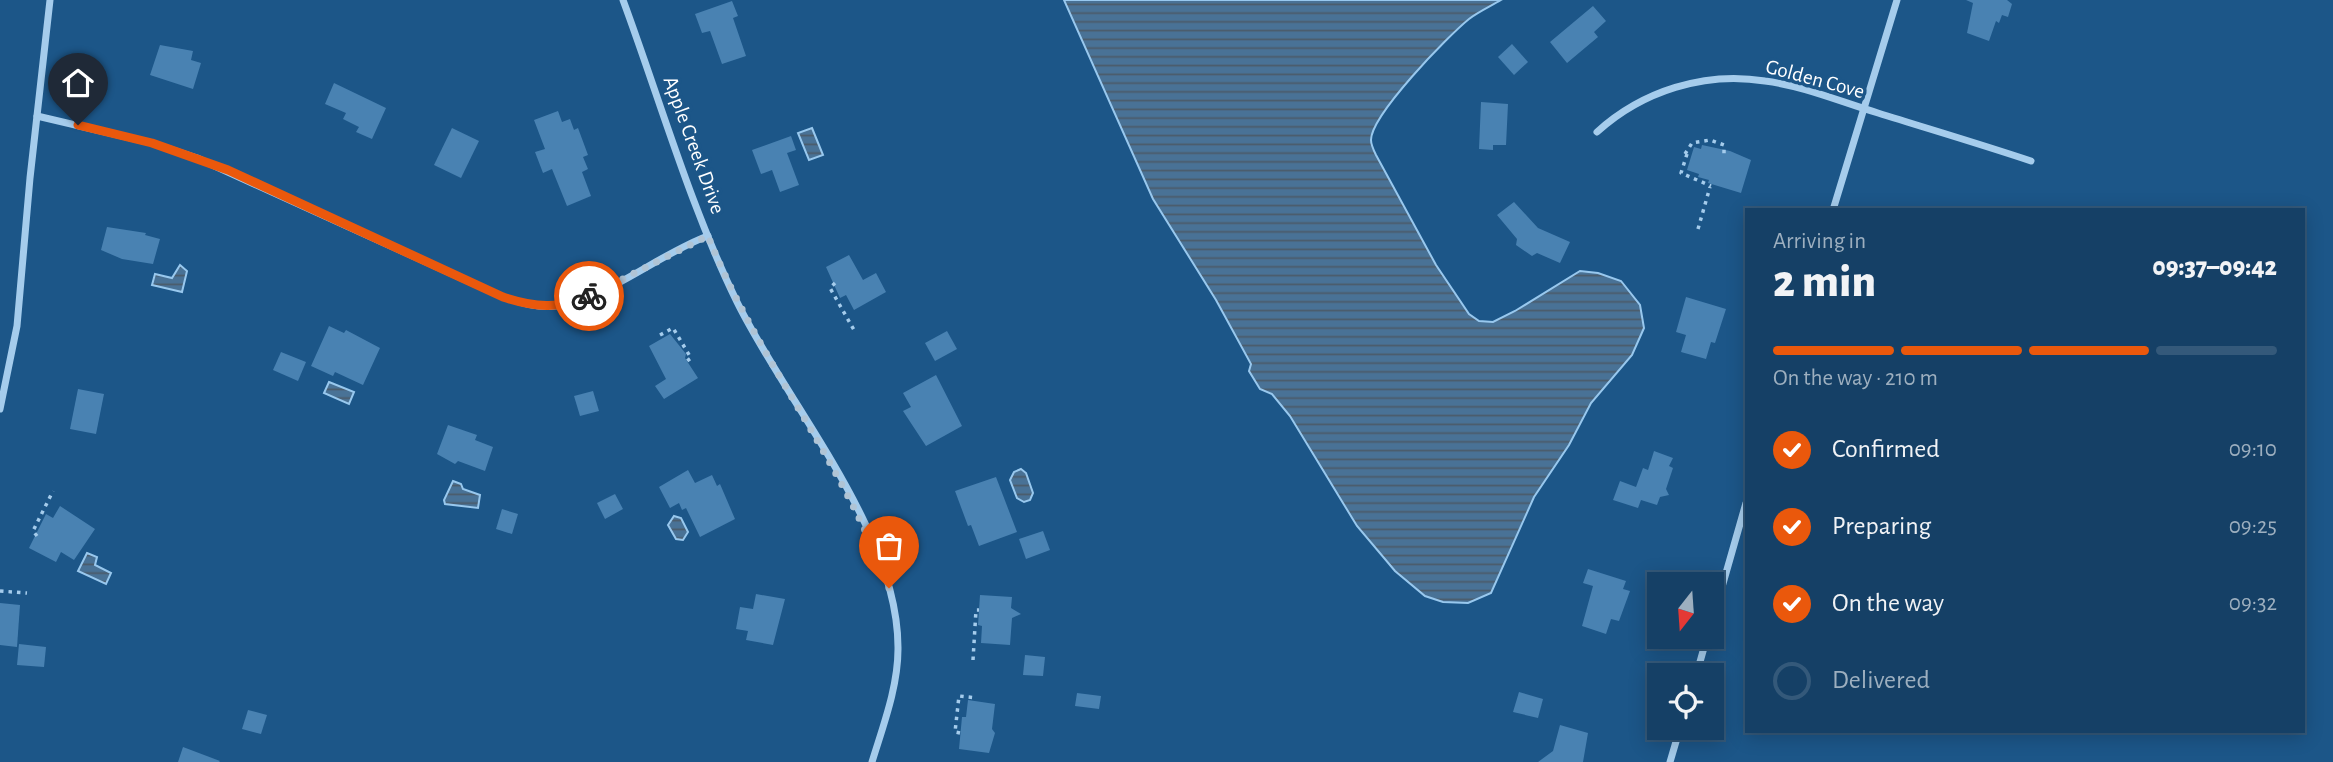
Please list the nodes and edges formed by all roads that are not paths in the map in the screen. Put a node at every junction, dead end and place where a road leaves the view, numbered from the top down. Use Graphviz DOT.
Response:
graph roads {
  1 [pos="50,0"];
  2 [pos="623,0"];
  3 [pos="1897,0"];
  4 [pos="1863,109"];
  5 [pos="37,117"];
  6 [pos="1597,132"];
  7 [pos="2031,161"];
  8 [pos="1834,208"];
  9 [pos="708,236"];
  10 [pos="0,409"];
  11 [pos="1745,506"];
  12 [pos="1724,580"];
  13 [pos="1676,740"];
  14 [pos="872,762"];
  15 [pos="1670,762"];
  1 -- 5 [label="street"];
  2 -- 9 [label="street, Apple Creek Drive"];
  3 -- 4 [label="street"];
  4 -- 6 [label="street, Golden Cove"];
  4 -- 7 [label="street, Golden Cove"];
  4 -- 8 [label="street"];
  5 -- 9 [label="street"];
  5 -- 10 [label="street"];
  9 -- 14 [label="street, Apple Creek Drive"];
  11 -- 12 [label="street"];
  13 -- 15 [label="street"];
}
